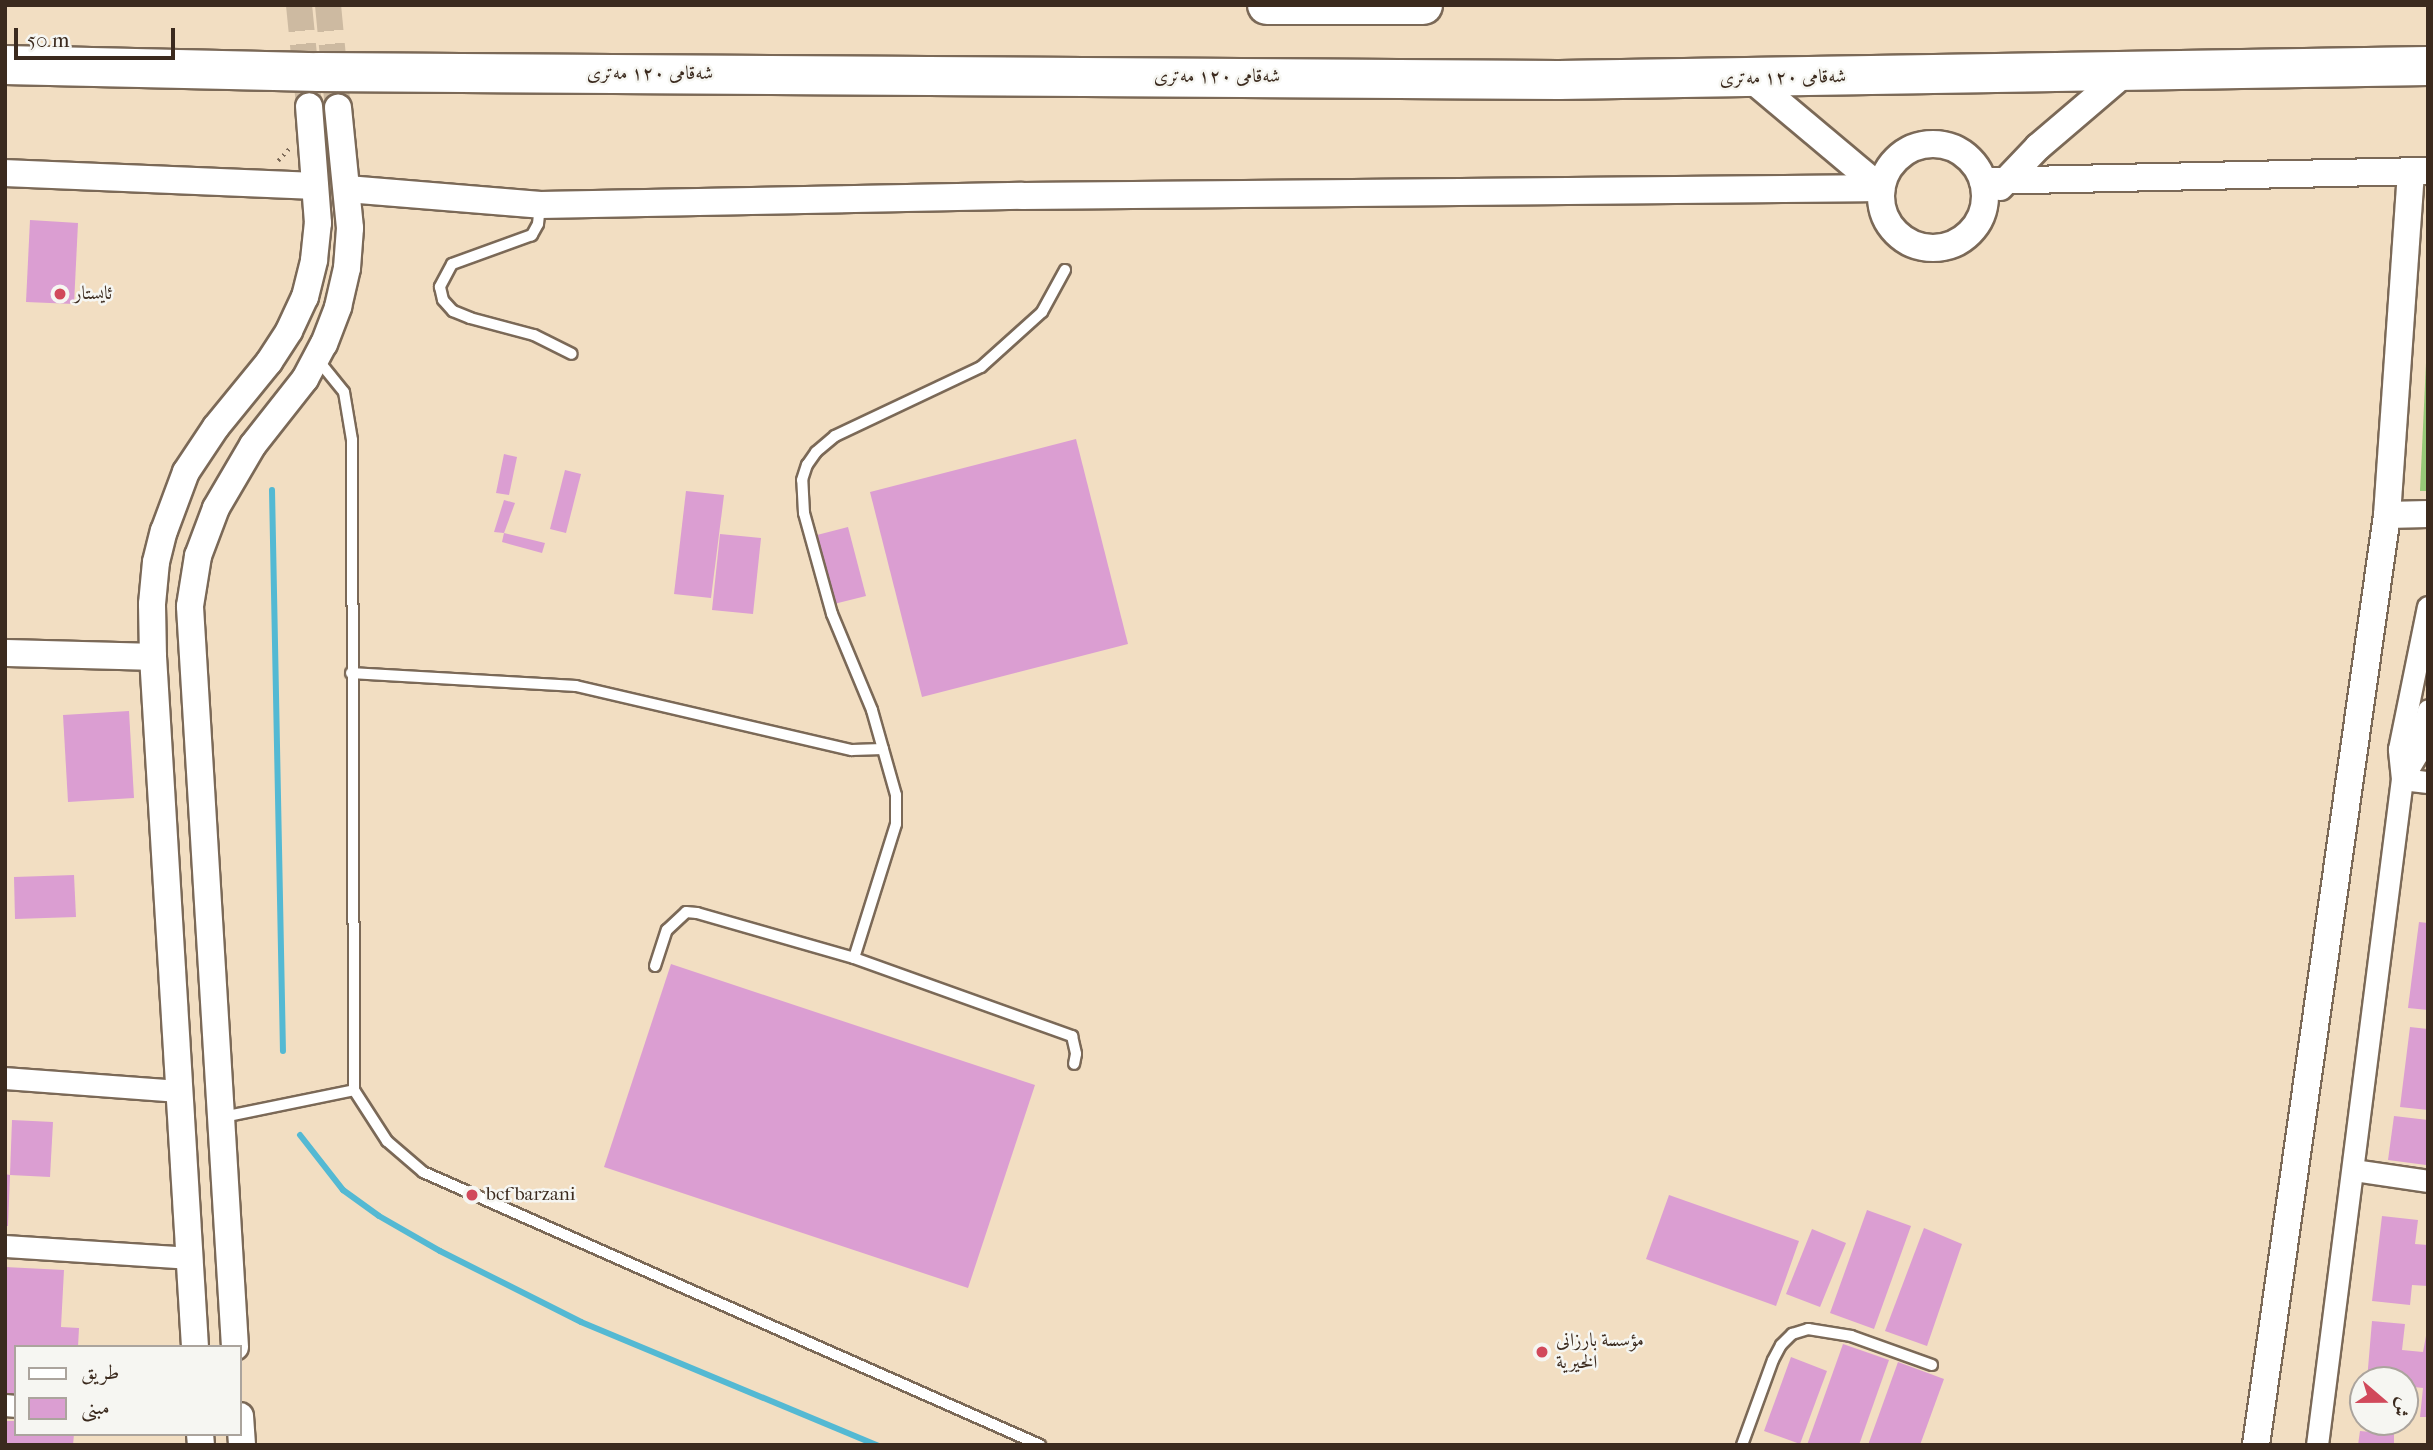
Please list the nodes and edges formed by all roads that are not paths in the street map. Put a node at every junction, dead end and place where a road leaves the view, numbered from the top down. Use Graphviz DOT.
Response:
graph roads {
  1 [pos="1267,5"];
  2 [pos="1423,5"];
  3 [pos="5,65"];
  4 [pos="2428,66"];
  5 [pos="2126,71"];
  6 [pos="1751,79"];
  7 [pos="309,106"];
  8 [pos="338,108"];
  9 [pos="2419,172"];
  10 [pos="5,173"];
  11 [pos="315,186"];
  12 [pos="1881,188"];
  13 [pos="347,189"];
  14 [pos="1991,189"];
  15 [pos="540,205"];
  16 [pos="1065,270"];
  17 [pos="572,354"];
  18 [pos="316,358"];
  19 [pos="2428,514"];
  20 [pos="2387,515"];
  21 [pos="2428,607"];
  22 [pos="5,653"];
  23 [pos="153,657"];
  24 [pos="351,673"];
  25 [pos="2428,710"];
  26 [pos="883,748"];
  27 [pos="2402,779"];
  28 [pos="2428,782"];
  29 [pos="854,958"];
  30 [pos="655,966"];
  31 [pos="1073,1064"];
  32 [pos="5,1078"];
  33 [pos="354,1090"];
  34 [pos="179,1091"];
  35 [pos="221,1118"];
  36 [pos="2353,1170"];
  37 [pos="2428,1181"];
  38 [pos="5,1246"];
  39 [pos="189,1258"];
  40 [pos="195,1345"];
  41 [pos="235,1345"];
  42 [pos="1932,1366"];
  43 [pos="1040,1445"];
  44 [pos="1742,1445"];
  45 [pos="2256,1445"];
  46 [pos="2317,1445"];
  1 -- 2 [label="highway"];
  3 -- 6 [label="highway, شەقامی ١٢٠ مەتری"];
  4 -- 5 [label="highway, شەقامی ١٢٠ مەتری"];
  5 -- 6 [label="highway, شەقامی ١٢٠ مەتری"];
  5 -- 14 [label="street"];
  6 -- 12 [label="street"];
  7 -- 11 [label="street"];
  8 -- 13 [label="street"];
  9 -- 14 [label="street"];
  9 -- 20 [label="street"];
  10 -- 11 [label="street"];
  11 -- 23 [label="street"];
  12 -- 14 [label="street"];
  12 -- 14 [label="street"];
  12 -- 15 [label="street"];
  13 -- 15 [label="street"];
  13 -- 18 [label="street"];
  15 -- 17 [label="lane"];
  16 -- 26 [label="lane"];
  18 -- 24 [label="lane"];
  18 -- 35 [label="street"];
  19 -- 20 [label="street"];
  20 -- 45 [label="street"];
  21 -- 27 [label="street"];
  22 -- 23 [label="street"];
  23 -- 34 [label="street"];
  24 -- 26 [label="lane"];
  24 -- 33 [label="lane"];
  25 -- 27 [label="street"];
  26 -- 29 [label="lane"];
  27 -- 28 [label="street"];
  27 -- 36 [label="street"];
  29 -- 30 [label="lane"];
  29 -- 31 [label="lane"];
  32 -- 34 [label="street"];
  33 -- 35 [label="lane"];
  33 -- 43 [label="lane"];
  34 -- 39 [label="street"];
  35 -- 41 [label="street"];
  36 -- 37 [label="street"];
  36 -- 46 [label="street"];
  38 -- 39 [label="street"];
  39 -- 40 [label="street"];
  42 -- 44 [label="lane"];
}
